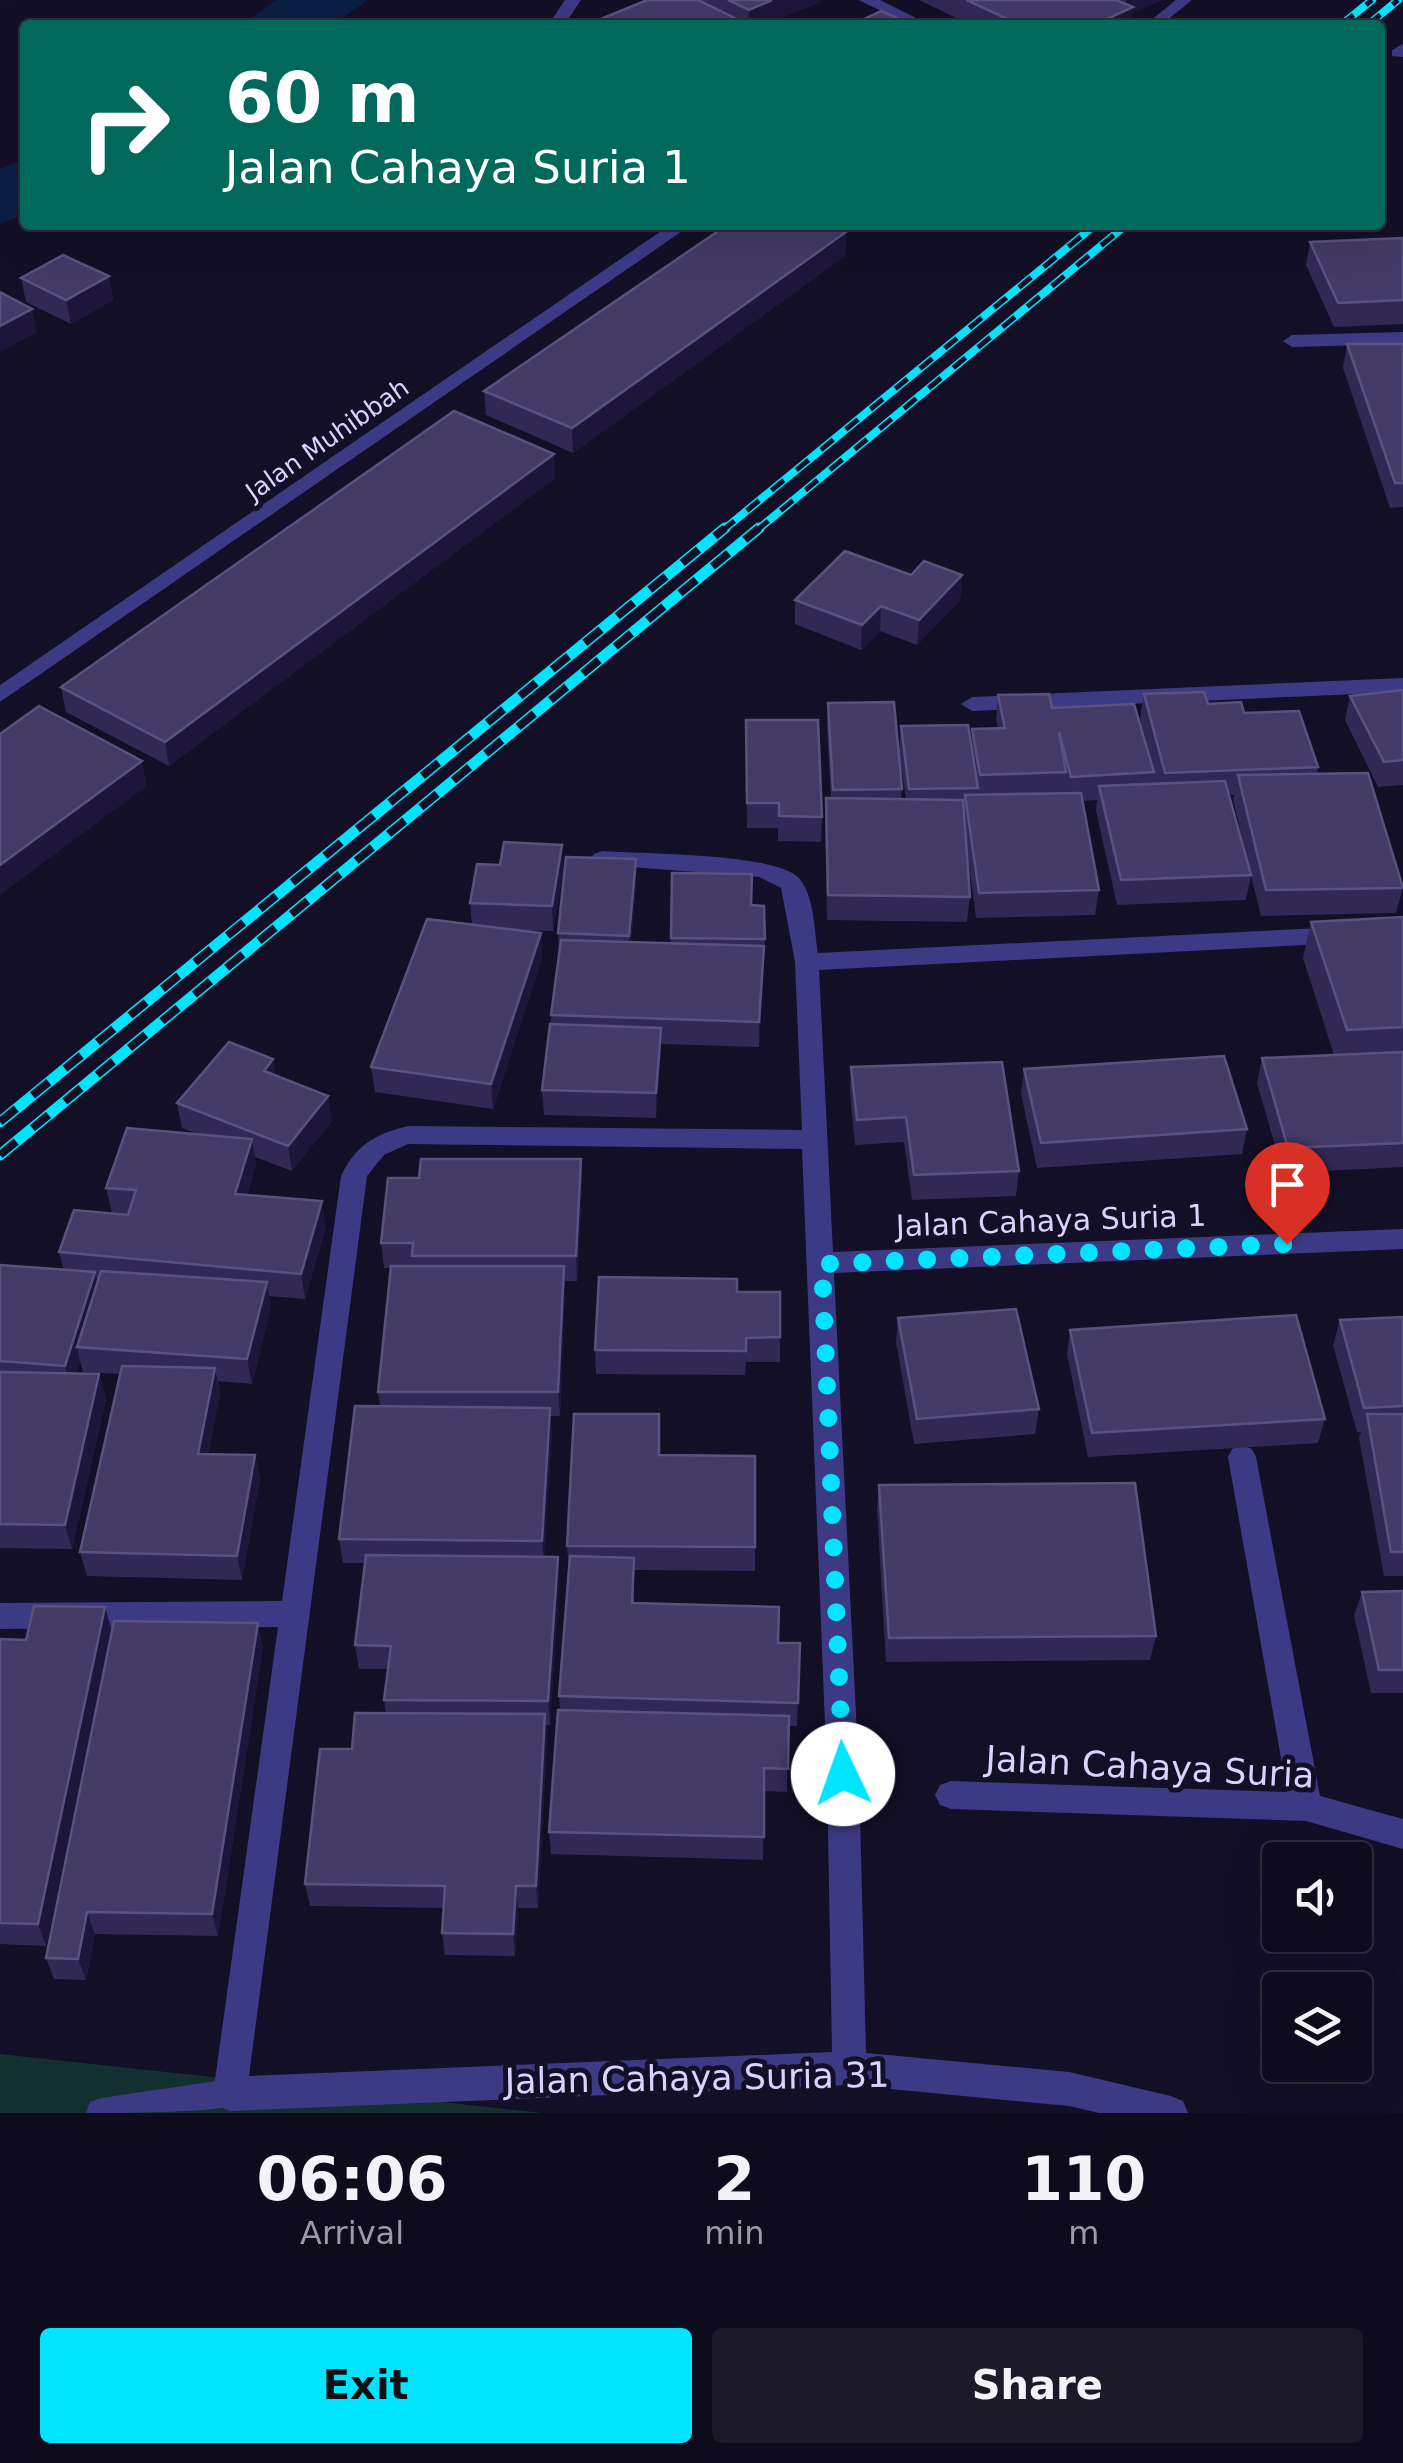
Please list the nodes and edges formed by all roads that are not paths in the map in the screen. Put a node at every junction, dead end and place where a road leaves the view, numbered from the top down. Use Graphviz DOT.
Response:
graph roads {
  1 [pos="868,0"];
  2 [pos="1185,0"];
  3 [pos="911,20"];
  4 [pos="1159,20"];
  5 [pos="675,230"];
  6 [pos="1403,338"];
  7 [pos="1292,341"];
  8 [pos="1403,684"];
  9 [pos="0,695"];
  10 [pos="972,704"];
  11 [pos="575,858"];
  12 [pos="1403,932"];
  13 [pos="807,962"];
  14 [pos="816,1140"];
  15 [pos="1403,1240"];
  16 [pos="822,1264"];
  17 [pos="1242,1456"];
  18 [pos="296,1614"];
  19 [pos="0,1616"];
  20 [pos="950,1795"];
  21 [pos="1306,1808"];
  22 [pos="1403,1834"];
  23 [pos="849,2068"];
  24 [pos="230,2094"];
  25 [pos="101,2113"];
  26 [pos="1171,2113"];
  1 -- 3 [label="street"];
  2 -- 4 [label="lane"];
  5 -- 9 [label="street, Jalan Muhibbah"];
  6 -- 7 [label="street"];
  8 -- 10 [label="street"];
  11 -- 13 [label="street"];
  12 -- 13 [label="street"];
  13 -- 14 [label="street"];
  14 -- 16 [label="street"];
  14 -- 18 [label="street"];
  15 -- 16 [label="street, Jalan Cahaya Suria 1"];
  16 -- 23 [label="street"];
  17 -- 21 [label="street"];
  18 -- 19 [label="street"];
  18 -- 24 [label="street"];
  20 -- 21 [label="street, Jalan Cahaya Suria"];
  21 -- 22 [label="street, Jalan Cahaya Suria"];
  23 -- 24 [label="street, Jalan Cahaya Suria 31"];
  23 -- 26 [label="street, Jalan Cahaya Suria 31"];
  24 -- 25 [label="lane, Jalan Cahaya Suria 31"];
}
